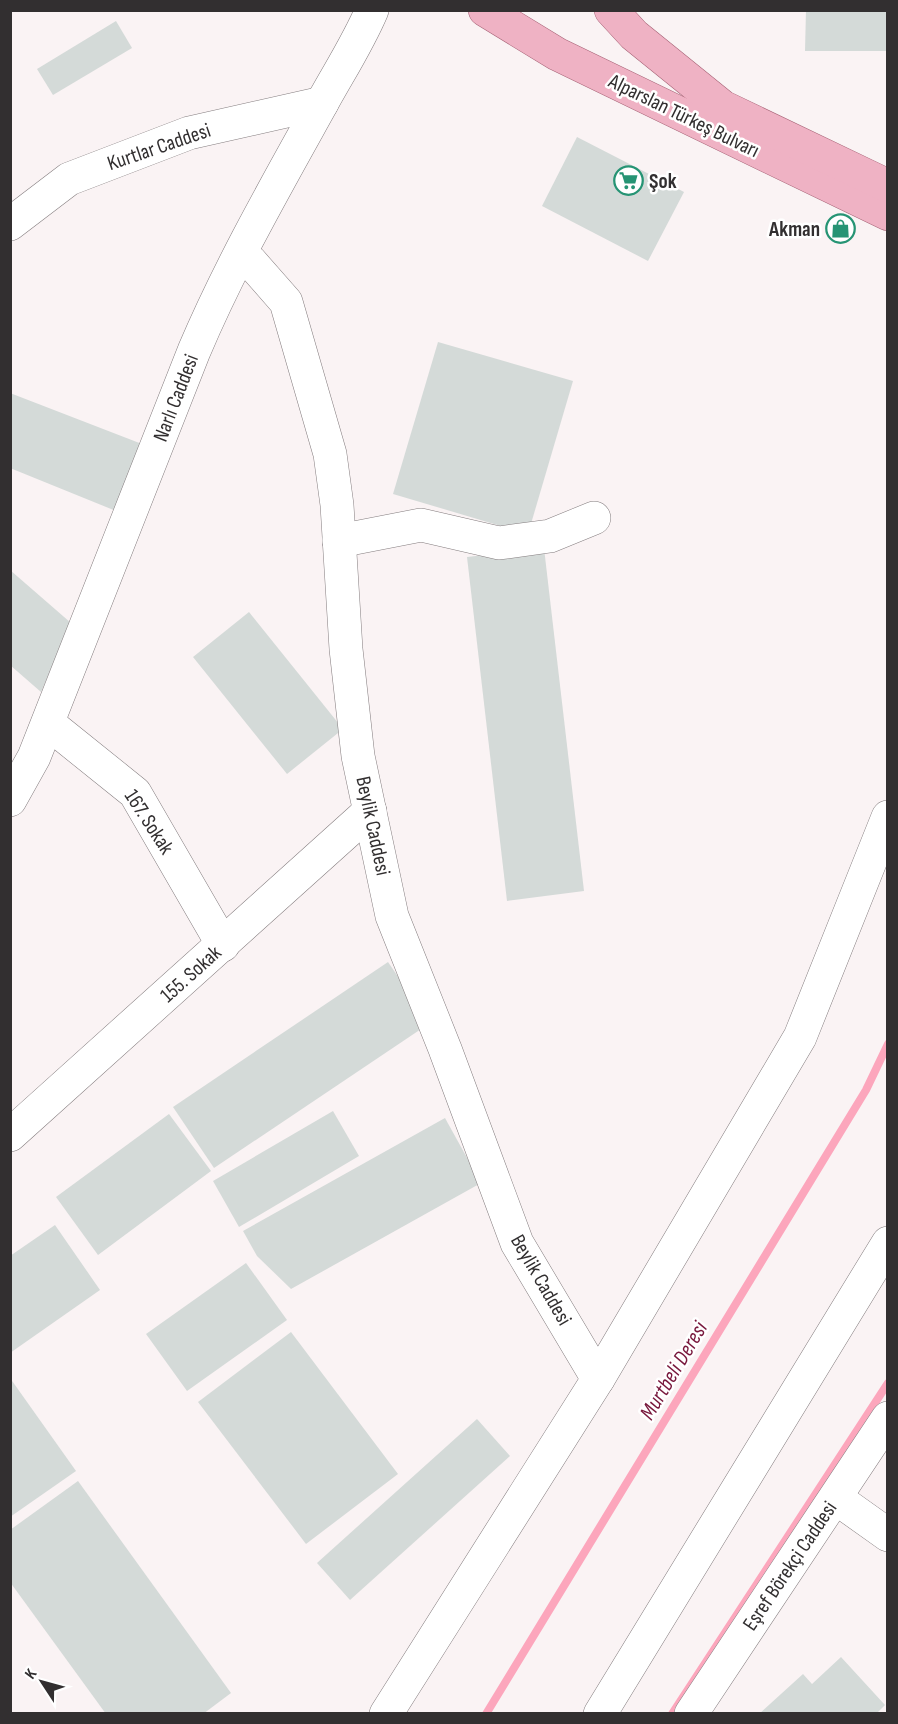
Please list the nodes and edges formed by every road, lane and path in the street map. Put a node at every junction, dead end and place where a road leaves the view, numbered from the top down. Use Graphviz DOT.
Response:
graph roads {
  1 [pos="372,10"];
  2 [pos="485,10"];
  3 [pos="612,10"];
  4 [pos="322,103"];
  5 [pos="888,186"];
  6 [pos="888,214"];
  7 [pos="10,224"];
  8 [pos="238,259"];
  9 [pos="594,518"];
  10 [pos="339,541"];
  11 [pos="48,723"];
  12 [pos="10,800"];
  13 [pos="370,812"];
  14 [pos="888,817"];
  15 [pos="224,945"];
  16 [pos="10,1135"];
  17 [pos="888,1243"];
  18 [pos="598,1379"];
  19 [pos="888,1418"];
  20 [pos="836,1498"];
  21 [pos="888,1535"];
  22 [pos="386,1713"];
  23 [pos="600,1713"];
  24 [pos="691,1713"];
  1 -- 4 [label="street, Narlı Caddesi"];
  2 -- 6 [label="main road, Alparslan Türkeş Bulvarı"];
  3 -- 5 [label="main road, Alparslan Türkeş Bulvarı"];
  4 -- 7 [label="street, Kurtlar Caddesi"];
  4 -- 8 [label="street, Narlı Caddesi"];
  8 -- 10 [label="street, Beylik Caddesi"];
  8 -- 11 [label="street, Narlı Caddesi"];
  9 -- 10 [label="street"];
  10 -- 13 [label="street, Beylik Caddesi"];
  11 -- 12 [label="street, Narlı Caddesi"];
  11 -- 15 [label="street, 167. Sokak"];
  13 -- 15 [label="street, 155. Sokak"];
  13 -- 18 [label="street, Beylik Caddesi"];
  14 -- 18 [label="street"];
  15 -- 16 [label="street, 155. Sokak"];
  17 -- 23 [label="street"];
  18 -- 22 [label="street"];
  19 -- 20 [label="street, Eşref Börekçi Caddesi"];
  20 -- 21 [label="street"];
  20 -- 24 [label="street, Eşref Börekçi Caddesi"];
}
